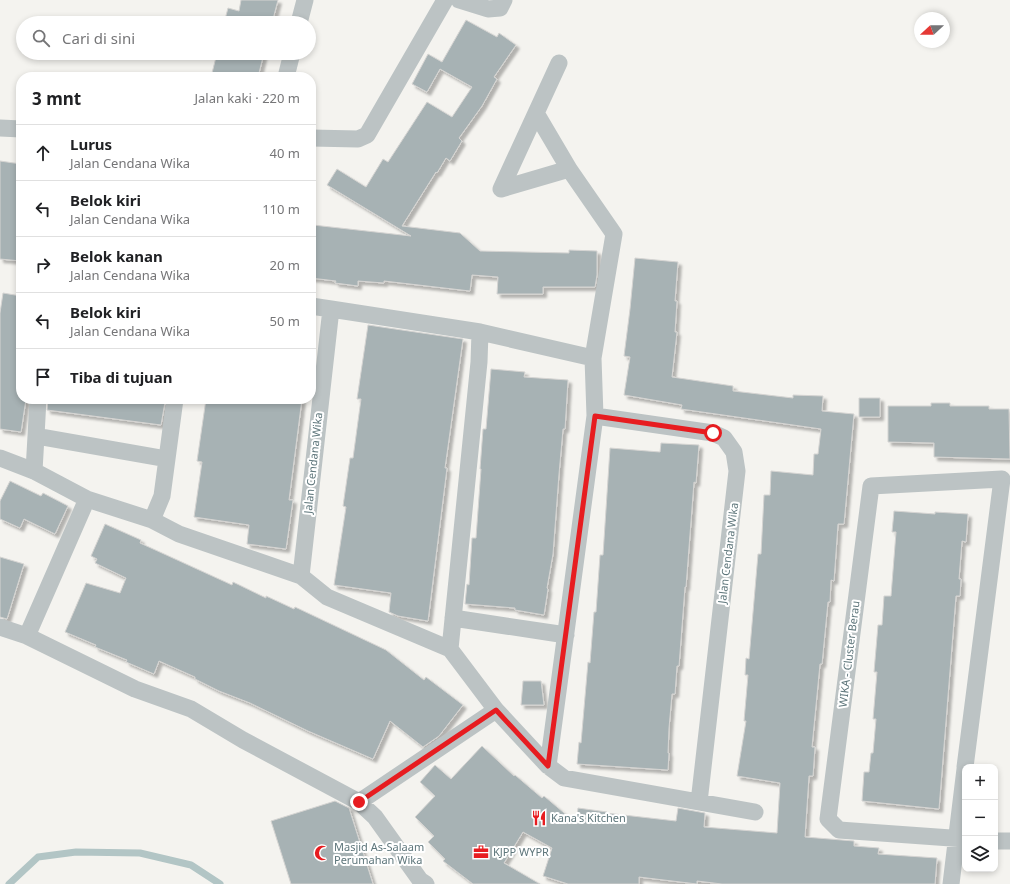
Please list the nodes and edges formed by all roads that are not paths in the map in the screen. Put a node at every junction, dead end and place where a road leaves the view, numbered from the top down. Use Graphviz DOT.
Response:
graph roads {
  1 [pos="305,0"];
  2 [pos="445,0"];
  3 [pos="459,0"];
  4 [pos="504,0"];
  5 [pos="301,16"];
  6 [pos="290,60"];
  7 [pos="559,63"];
  8 [pos="287,72"];
  9 [pos="536,113"];
  10 [pos="0,128"];
  11 [pos="16,129"];
  12 [pos="316,138"];
  13 [pos="569,169"];
  14 [pos="316,307"];
  15 [pos="331,309"];
  16 [pos="480,332"];
  17 [pos="594,358"];
  18 [pos="38,404"];
  19 [pos="174,404"];
  20 [pos="595,416"];
  21 [pos="36,436"];
  22 [pos="0,458"];
  23 [pos="167,459"];
  24 [pos="34,471"];
  25 [pos="1006,479"];
  26 [pos="87,499"];
  27 [pos="152,520"];
  28 [pos="301,576"];
  29 [pos="453,618"];
  30 [pos="0,627"];
  31 [pos="566,634"];
  32 [pos="27,636"];
  33 [pos="450,649"];
  34 [pos="496,710"];
  35 [pos="966,764"];
  36 [pos="548,766"];
  37 [pos="963,800"];
  38 [pos="359,802"];
  39 [pos="699,802"];
  40 [pos="755,812"];
  41 [pos="961,839"];
  42 [pos="998,841"];
  43 [pos="1010,842"];
  44 [pos="426,884"];
  45 [pos="951,884"];
  1 -- 5 [label="street"];
  2 -- 12 [label="street"];
  3 -- 4 [label="street"];
  6 -- 8 [label="street"];
  7 -- 9 [label="street"];
  9 -- 13 [label="street"];
  9 -- 13 [label="street"];
  10 -- 11 [label="street"];
  13 -- 17 [label="street"];
  14 -- 15 [label="street"];
  15 -- 16 [label="street"];
  15 -- 28 [label="street, Jalan Cendana Wika"];
  16 -- 17 [label="street"];
  16 -- 29 [label="street"];
  17 -- 20 [label="street"];
  18 -- 21 [label="street"];
  19 -- 23 [label="street"];
  20 -- 31 [label="street"];
  20 -- 39 [label="street, Jalan Cendana Wika"];
  21 -- 23 [label="street"];
  21 -- 24 [label="street"];
  22 -- 24 [label="street"];
  23 -- 27 [label="street"];
  24 -- 26 [label="street"];
  25 -- 35 [label="street, WIKA - Cluster Berau"];
  25 -- 41 [label="street, WIKA - Cluster Berau"];
  26 -- 27 [label="street"];
  26 -- 32 [label="street"];
  27 -- 28 [label="street"];
  28 -- 33 [label="street"];
  29 -- 31 [label="street"];
  29 -- 33 [label="street"];
  30 -- 32 [label="street"];
  31 -- 36 [label="street"];
  32 -- 38 [label="street"];
  33 -- 34 [label="street"];
  34 -- 36 [label="street"];
  34 -- 38 [label="street"];
  36 -- 39 [label="street"];
  37 -- 41 [label="street, WIKA - Cluster Berau"];
  38 -- 44 [label="street"];
  39 -- 40 [label="street"];
  41 -- 45 [label="street, WIKA - Cluster Berau"];
  42 -- 43 [label="street"];
}
